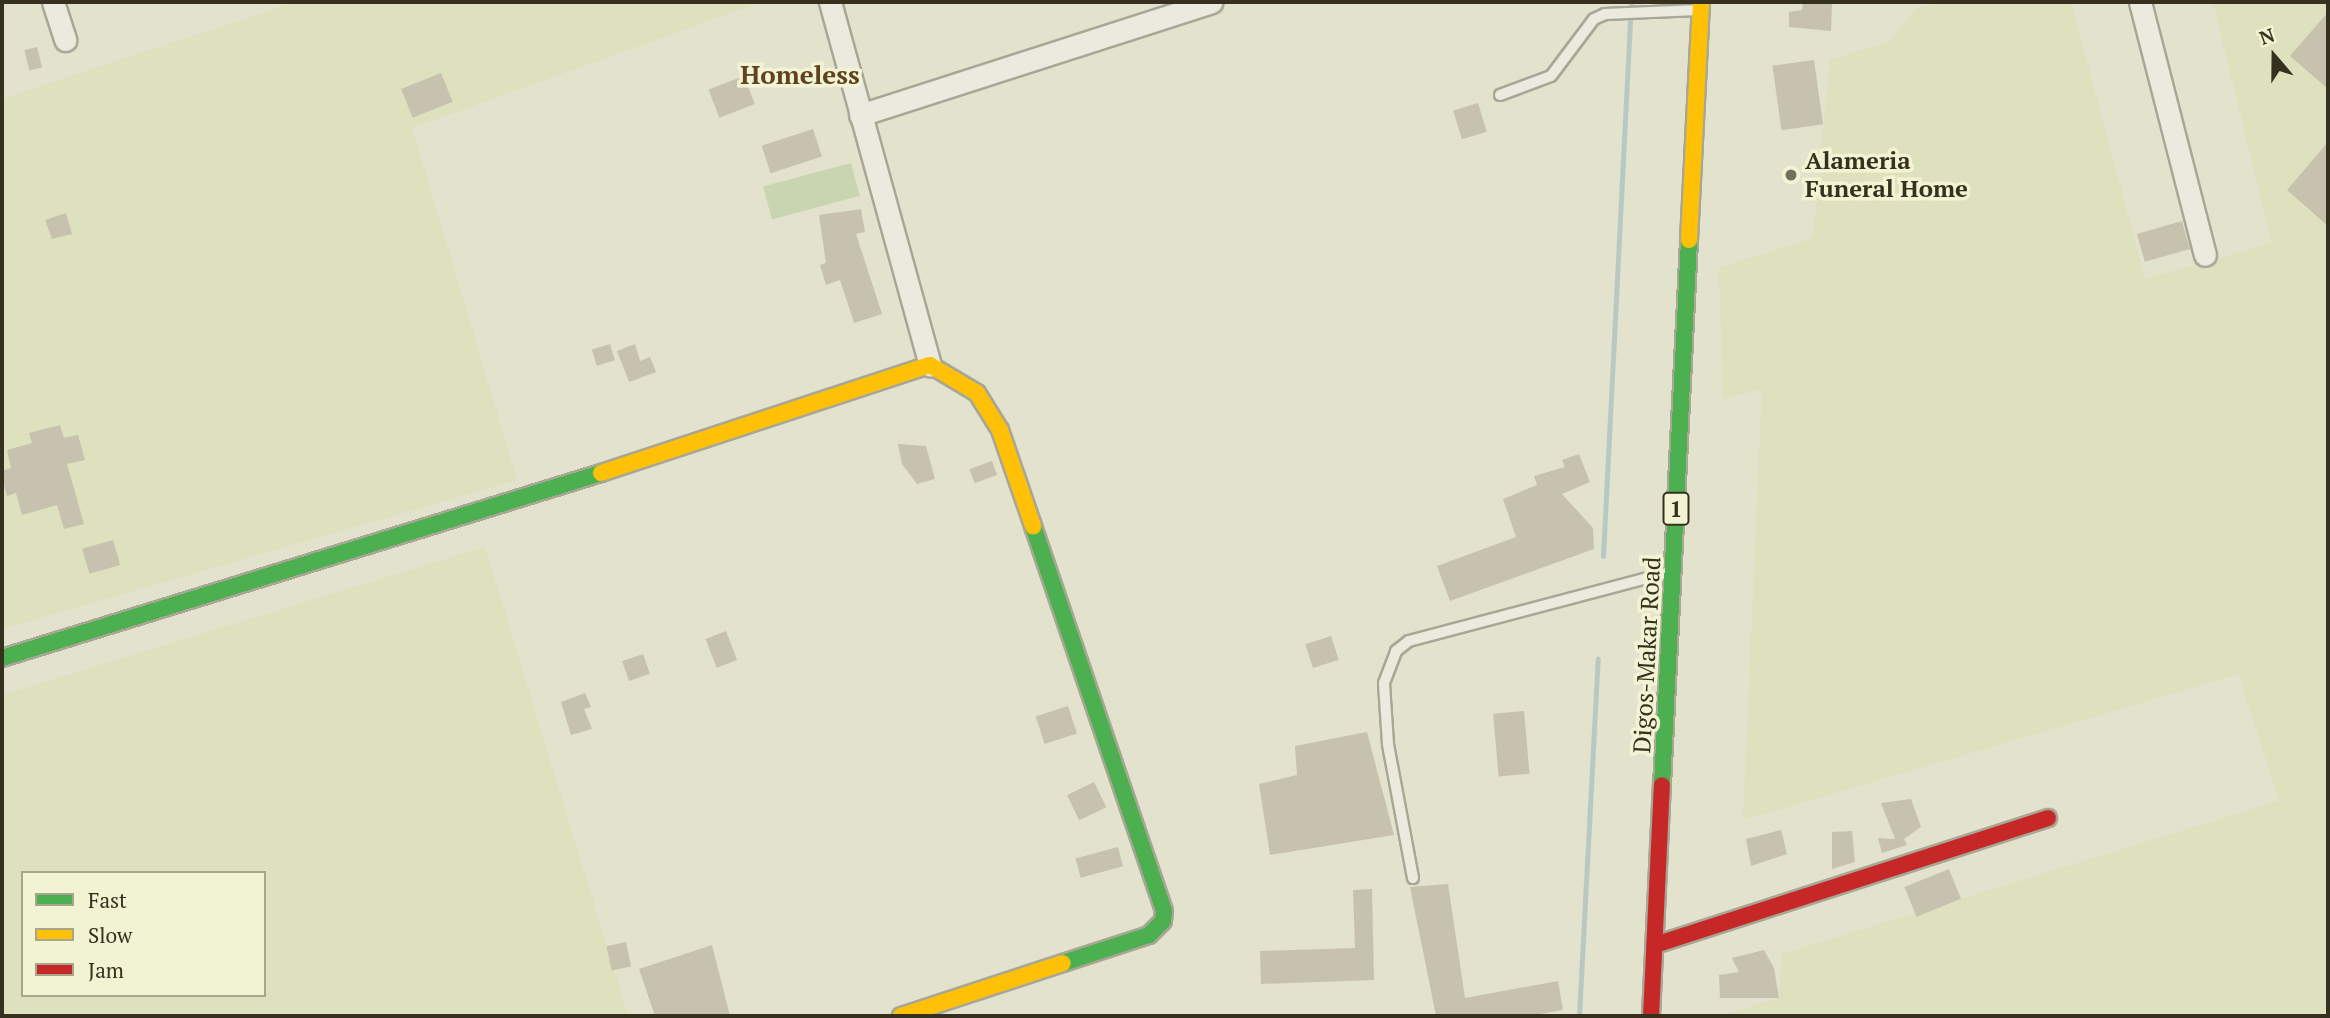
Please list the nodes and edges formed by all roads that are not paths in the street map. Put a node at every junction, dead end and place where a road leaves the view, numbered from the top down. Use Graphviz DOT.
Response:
graph roads {
  1 [pos="54,2"];
  2 [pos="830,2"];
  3 [pos="1211,2"];
  4 [pos="2140,2"];
  5 [pos="1701,6"];
  6 [pos="65,40"];
  7 [pos="1500,95"];
  8 [pos="860,115"];
  9 [pos="2205,255"];
  10 [pos="930,365"];
  11 [pos="1673,571"];
  12 [pos="2,658"];
  13 [pos="2048,818"];
  14 [pos="1413,878"];
  15 [pos="1655,945"];
  16 [pos="901,1016"];
  17 [pos="1651,1016"];
  1 -- 6 [label="street"];
  2 -- 8 [label="street"];
  3 -- 8 [label="street"];
  4 -- 9 [label="street"];
  5 -- 7 [label="lane"];
  5 -- 11 [label="street, Digos-Makar Road / 1"];
  8 -- 10 [label="street"];
  10 -- 12 [label="street"];
  10 -- 16 [label="street"];
  11 -- 14 [label="lane"];
  11 -- 15 [label="street, Digos-Makar Road / 1"];
  13 -- 15 [label="street"];
  15 -- 17 [label="street, Digos-Makar Road / 1"];
}
